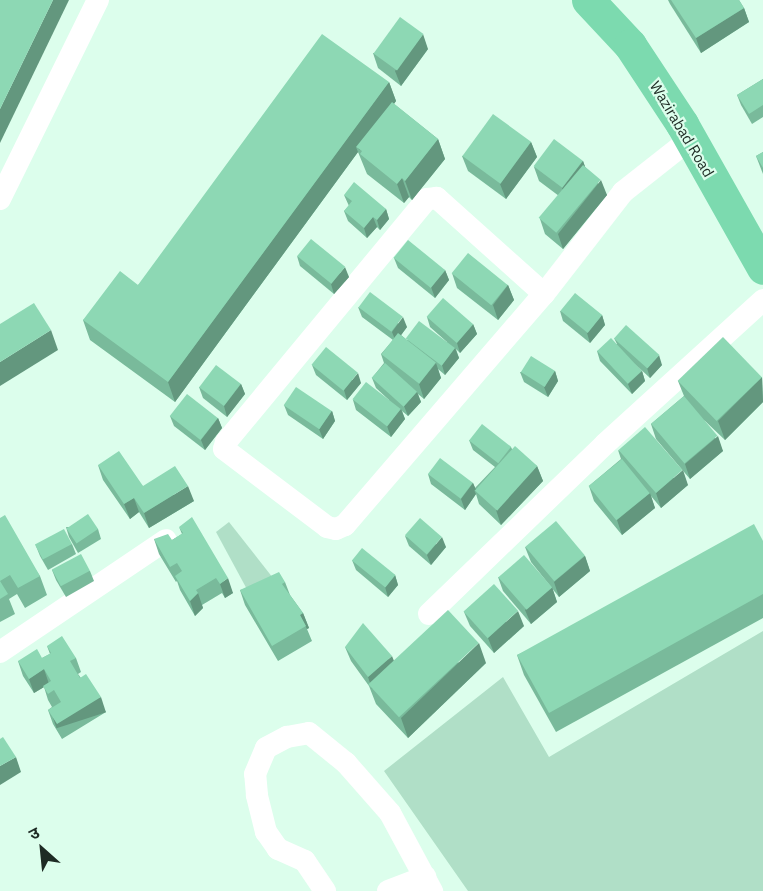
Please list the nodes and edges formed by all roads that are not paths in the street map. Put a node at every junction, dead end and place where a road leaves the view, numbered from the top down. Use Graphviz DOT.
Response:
graph roads {
  1 [pos="98,0"];
  2 [pos="588,0"];
  3 [pos="616,0"];
  4 [pos="690,139"];
  5 [pos="0,199"];
  6 [pos="763,229"];
  7 [pos="763,268"];
  8 [pos="544,294"];
  9 [pos="763,300"];
  10 [pos="166,540"];
  11 [pos="429,614"];
  12 [pos="0,652"];
  13 [pos="428,884"];
  14 [pos="325,891"];
  15 [pos="388,891"];
  1 -- 5 [label="lane"];
  2 -- 4 [label="highway, Wazirabad Road"];
  3 -- 6 [label="highway, Wazirabad Road"];
  4 -- 7 [label="highway, Wazirabad Road"];
  4 -- 8 [label="lane"];
  8 -- 8 [label="lane"];
  9 -- 11 [label="lane"];
  10 -- 12 [label="lane"];
  13 -- 14 [label="lane"];
  13 -- 15 [label="lane"];
}
